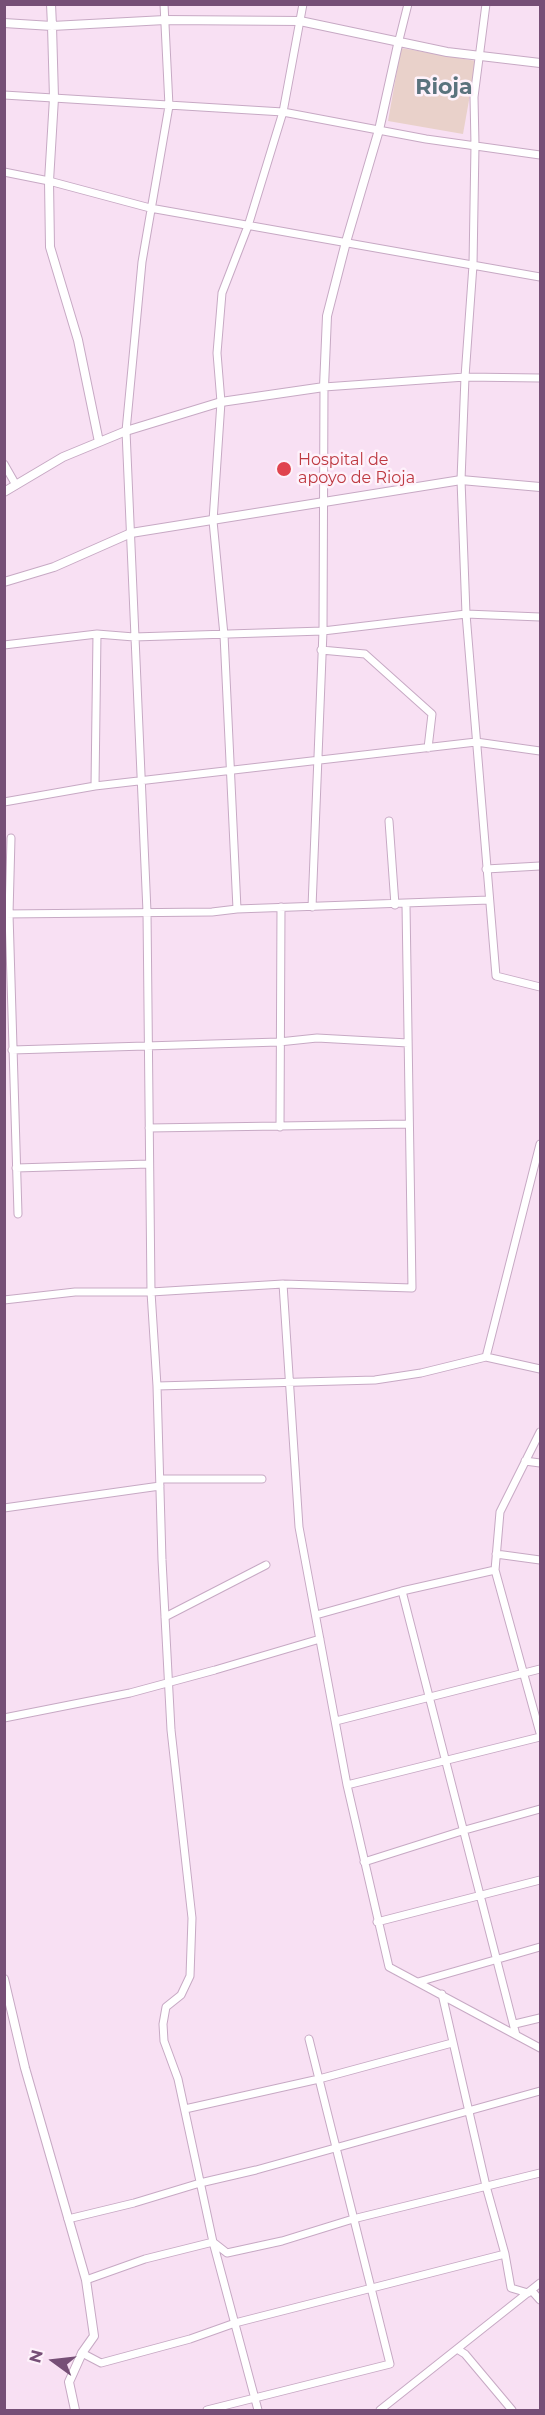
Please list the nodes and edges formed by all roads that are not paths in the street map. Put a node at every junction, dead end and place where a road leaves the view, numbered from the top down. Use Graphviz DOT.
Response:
graph roads {
  1 [pos="51,4"];
  2 [pos="164,4"];
  3 [pos="303,4"];
  4 [pos="408,4"];
  5 [pos="486,4"];
  6 [pos="165,20"];
  7 [pos="300,21"];
  8 [pos="4,23"];
  9 [pos="52,26"];
  10 [pos="399,40"];
  11 [pos="478,57"];
  12 [pos="540,63"];
  13 [pos="4,95"];
  14 [pos="54,98"];
  15 [pos="170,106"];
  16 [pos="283,112"];
  17 [pos="378,130"];
  18 [pos="476,145"];
  19 [pos="540,155"];
  20 [pos="4,172"];
  21 [pos="50,181"];
  22 [pos="150,208"];
  23 [pos="248,226"];
  24 [pos="346,242"];
  25 [pos="473,265"];
  26 [pos="540,277"];
  27 [pos="465,377"];
  28 [pos="540,378"];
  29 [pos="324,387"];
  30 [pos="221,402"];
  31 [pos="126,431"];
  32 [pos="99,442"];
  33 [pos="4,464"];
  34 [pos="461,480"];
  35 [pos="16,485"];
  36 [pos="540,487"];
  37 [pos="4,492"];
  38 [pos="324,503"];
  39 [pos="213,521"];
  40 [pos="131,533"];
  41 [pos="4,582"];
  42 [pos="466,614"];
  43 [pos="540,617"];
  44 [pos="323,632"];
  45 [pos="97,634"];
  46 [pos="224,635"];
  47 [pos="134,637"];
  48 [pos="4,645"];
  49 [pos="321,650"];
  50 [pos="476,742"];
  51 [pos="428,748"];
  52 [pos="540,751"];
  53 [pos="316,761"];
  54 [pos="232,772"];
  55 [pos="141,780"];
  56 [pos="96,786"];
  57 [pos="4,802"];
  58 [pos="389,821"];
  59 [pos="11,838"];
  60 [pos="540,866"];
  61 [pos="486,869"];
  62 [pos="489,900"];
  63 [pos="395,905"];
  64 [pos="406,905"];
  65 [pos="312,907"];
  66 [pos="281,908"];
  67 [pos="237,909"];
  68 [pos="147,912"];
  69 [pos="7,914"];
  70 [pos="540,987"];
  71 [pos="279,1042"];
  72 [pos="408,1043"];
  73 [pos="147,1046"];
  74 [pos="12,1050"];
  75 [pos="409,1124"];
  76 [pos="280,1126"];
  77 [pos="149,1128"];
  78 [pos="540,1144"];
  79 [pos="149,1164"];
  80 [pos="16,1168"];
  81 [pos="18,1214"];
  82 [pos="283,1284"];
  83 [pos="151,1292"];
  84 [pos="4,1300"];
  85 [pos="486,1358"];
  86 [pos="540,1369"];
  87 [pos="289,1382"];
  88 [pos="158,1386"];
  89 [pos="540,1432"];
  90 [pos="525,1461"];
  91 [pos="540,1463"];
  92 [pos="262,1479"];
  93 [pos="160,1483"];
  94 [pos="4,1508"];
  95 [pos="496,1554"];
  96 [pos="540,1560"];
  97 [pos="266,1566"];
  98 [pos="495,1570"];
  99 [pos="402,1591"];
  100 [pos="316,1616"];
  101 [pos="165,1617"];
  102 [pos="320,1639"];
  103 [pos="540,1669"];
  104 [pos="525,1673"];
  105 [pos="169,1683"];
  106 [pos="430,1696"];
  107 [pos="4,1718"];
  108 [pos="336,1721"];
  109 [pos="540,1735"];
  110 [pos="447,1760"];
  111 [pos="347,1785"];
  112 [pos="540,1809"];
  113 [pos="465,1830"];
  114 [pos="364,1862"];
  115 [pos="540,1880"];
  116 [pos="482,1896"];
  117 [pos="377,1922"];
  118 [pos="540,1947"];
  119 [pos="498,1960"];
  120 [pos="4,1979"];
  121 [pos="418,1982"];
  122 [pos="442,1994"];
  123 [pos="540,2018"];
  124 [pos="515,2024"];
  125 [pos="516,2034"];
  126 [pos="309,2038"];
  127 [pos="452,2043"];
  128 [pos="540,2048"];
  129 [pos="319,2079"];
  130 [pos="540,2091"];
  131 [pos="185,2109"];
  132 [pos="469,2111"];
  133 [pos="335,2147"];
  134 [pos="540,2173"];
  135 [pos="200,2183"];
  136 [pos="486,2186"];
  137 [pos="354,2218"];
  138 [pos="68,2219"];
  139 [pos="213,2242"];
  140 [pos="505,2254"];
  141 [pos="86,2280"];
  142 [pos="540,2283"];
  143 [pos="371,2288"];
  144 [pos="530,2292"];
  145 [pos="540,2301"];
  146 [pos="235,2323"];
  147 [pos="457,2349"];
  148 [pos="82,2353"];
  149 [pos="255,2397"];
  150 [pos="75,2410"];
  151 [pos="207,2410"];
  152 [pos="258,2410"];
  153 [pos="380,2410"];
  154 [pos="512,2410"];
  1 -- 9 [label="street"];
  2 -- 6 [label="street"];
  3 -- 7 [label="street"];
  4 -- 10 [label="street"];
  5 -- 11 [label="street"];
  6 -- 7 [label="street"];
  6 -- 9 [label="street"];
  6 -- 15 [label="street"];
  7 -- 10 [label="street"];
  7 -- 16 [label="street"];
  8 -- 9 [label="street"];
  9 -- 14 [label="street"];
  10 -- 11 [label="street"];
  10 -- 17 [label="street"];
  11 -- 12 [label="street"];
  11 -- 18 [label="street"];
  13 -- 14 [label="street"];
  14 -- 15 [label="street"];
  14 -- 21 [label="street"];
  15 -- 16 [label="street"];
  15 -- 22 [label="street"];
  16 -- 17 [label="street"];
  16 -- 23 [label="street"];
  17 -- 18 [label="street"];
  17 -- 24 [label="street"];
  18 -- 19 [label="street"];
  18 -- 25 [label="street"];
  20 -- 21 [label="street"];
  21 -- 22 [label="street"];
  21 -- 32 [label="street"];
  22 -- 23 [label="street"];
  22 -- 31 [label="street"];
  23 -- 24 [label="street"];
  23 -- 30 [label="street"];
  24 -- 25 [label="street"];
  24 -- 29 [label="street"];
  25 -- 26 [label="street"];
  25 -- 27 [label="street"];
  27 -- 28 [label="street"];
  27 -- 29 [label="street"];
  27 -- 34 [label="street"];
  29 -- 30 [label="street"];
  29 -- 38 [label="street"];
  30 -- 31 [label="street"];
  30 -- 39 [label="street"];
  31 -- 32 [label="street"];
  31 -- 40 [label="street"];
  32 -- 35 [label="street"];
  33 -- 35 [label="street"];
  34 -- 36 [label="street"];
  34 -- 38 [label="street"];
  34 -- 42 [label="street"];
  35 -- 37 [label="street"];
  38 -- 39 [label="street"];
  38 -- 44 [label="street"];
  39 -- 40 [label="street"];
  39 -- 46 [label="street"];
  40 -- 41 [label="street"];
  40 -- 47 [label="street"];
  42 -- 43 [label="street"];
  42 -- 44 [label="street"];
  42 -- 50 [label="street"];
  44 -- 46 [label="street"];
  44 -- 49 [label="street"];
  45 -- 47 [label="street"];
  45 -- 48 [label="street"];
  45 -- 56 [label="street"];
  46 -- 47 [label="street"];
  46 -- 54 [label="street"];
  47 -- 55 [label="street"];
  49 -- 51 [label="street"];
  49 -- 53 [label="street"];
  50 -- 51 [label="street"];
  50 -- 52 [label="street"];
  50 -- 61 [label="street"];
  51 -- 53 [label="street"];
  53 -- 54 [label="street"];
  53 -- 65 [label="street"];
  54 -- 55 [label="street"];
  54 -- 67 [label="street"];
  55 -- 56 [label="street"];
  55 -- 68 [label="street"];
  56 -- 57 [label="street"];
  58 -- 63 [label="street"];
  59 -- 69 [label="street"];
  60 -- 61 [label="street"];
  61 -- 62 [label="street"];
  62 -- 64 [label="street"];
  62 -- 70 [label="street"];
  63 -- 64 [label="street"];
  63 -- 65 [label="street"];
  64 -- 72 [label="street"];
  65 -- 66 [label="street"];
  66 -- 67 [label="street"];
  66 -- 71 [label="street"];
  67 -- 68 [label="street"];
  68 -- 69 [label="street"];
  68 -- 73 [label="street"];
  69 -- 74 [label="street"];
  71 -- 72 [label="street"];
  71 -- 73 [label="street"];
  71 -- 76 [label="street"];
  72 -- 75 [label="street"];
  73 -- 74 [label="street"];
  73 -- 77 [label="street"];
  74 -- 80 [label="street"];
  75 -- 76 [label="street"];
  75 -- 82 [label="street"];
  76 -- 77 [label="street"];
  77 -- 79 [label="street"];
  78 -- 85 [label="street"];
  79 -- 80 [label="street"];
  79 -- 83 [label="street"];
  80 -- 81 [label="street"];
  82 -- 83 [label="street"];
  82 -- 87 [label="street"];
  83 -- 84 [label="street"];
  83 -- 88 [label="street"];
  85 -- 86 [label="street"];
  85 -- 87 [label="street"];
  87 -- 88 [label="street"];
  87 -- 100 [label="street"];
  88 -- 93 [label="street"];
  89 -- 90 [label="street"];
  90 -- 91 [label="street"];
  90 -- 95 [label="street"];
  92 -- 93 [label="street"];
  93 -- 94 [label="street"];
  93 -- 101 [label="street"];
  95 -- 96 [label="street"];
  95 -- 98 [label="street"];
  97 -- 101 [label="street"];
  98 -- 99 [label="street"];
  98 -- 104 [label="street"];
  99 -- 100 [label="street"];
  99 -- 106 [label="street"];
  100 -- 102 [label="street"];
  101 -- 105 [label="street"];
  102 -- 105 [label="street"];
  102 -- 108 [label="street"];
  103 -- 104 [label="street"];
  104 -- 106 [label="street"];
  104 -- 109 [label="street"];
  105 -- 107 [label="street"];
  105 -- 131 [label="street"];
  106 -- 108 [label="street"];
  106 -- 110 [label="street"];
  108 -- 111 [label="street"];
  109 -- 110 [label="street"];
  110 -- 111 [label="street"];
  110 -- 113 [label="street"];
  111 -- 114 [label="street"];
  112 -- 113 [label="street"];
  113 -- 114 [label="street"];
  113 -- 116 [label="street"];
  114 -- 117 [label="street"];
  115 -- 116 [label="street"];
  116 -- 117 [label="street"];
  116 -- 119 [label="street"];
  117 -- 121 [label="street"];
  118 -- 119 [label="street"];
  119 -- 121 [label="street"];
  119 -- 124 [label="street"];
  120 -- 138 [label="street"];
  121 -- 122 [label="street"];
  122 -- 125 [label="street"];
  122 -- 127 [label="street"];
  123 -- 124 [label="street"];
  124 -- 125 [label="street"];
  125 -- 128 [label="street"];
  126 -- 129 [label="street"];
  127 -- 129 [label="street"];
  127 -- 132 [label="street"];
  129 -- 131 [label="street"];
  129 -- 133 [label="street"];
  130 -- 132 [label="street"];
  131 -- 135 [label="street"];
  132 -- 133 [label="street"];
  132 -- 136 [label="street"];
  133 -- 135 [label="street"];
  133 -- 137 [label="street"];
  134 -- 136 [label="street"];
  135 -- 138 [label="street"];
  135 -- 139 [label="street"];
  136 -- 137 [label="street"];
  136 -- 140 [label="street"];
  137 -- 139 [label="street"];
  137 -- 143 [label="street"];
  138 -- 141 [label="street"];
  139 -- 141 [label="street"];
  139 -- 146 [label="street"];
  140 -- 143 [label="street"];
  140 -- 144 [label="street"];
  141 -- 148 [label="street"];
  142 -- 144 [label="street"];
  143 -- 146 [label="street"];
  143 -- 149 [label="street"];
  144 -- 145 [label="street"];
  144 -- 147 [label="street"];
  146 -- 148 [label="street"];
  146 -- 149 [label="street"];
  147 -- 153 [label="street"];
  147 -- 154 [label="street"];
  148 -- 150 [label="street"];
  149 -- 151 [label="street"];
  149 -- 152 [label="street"];
}
